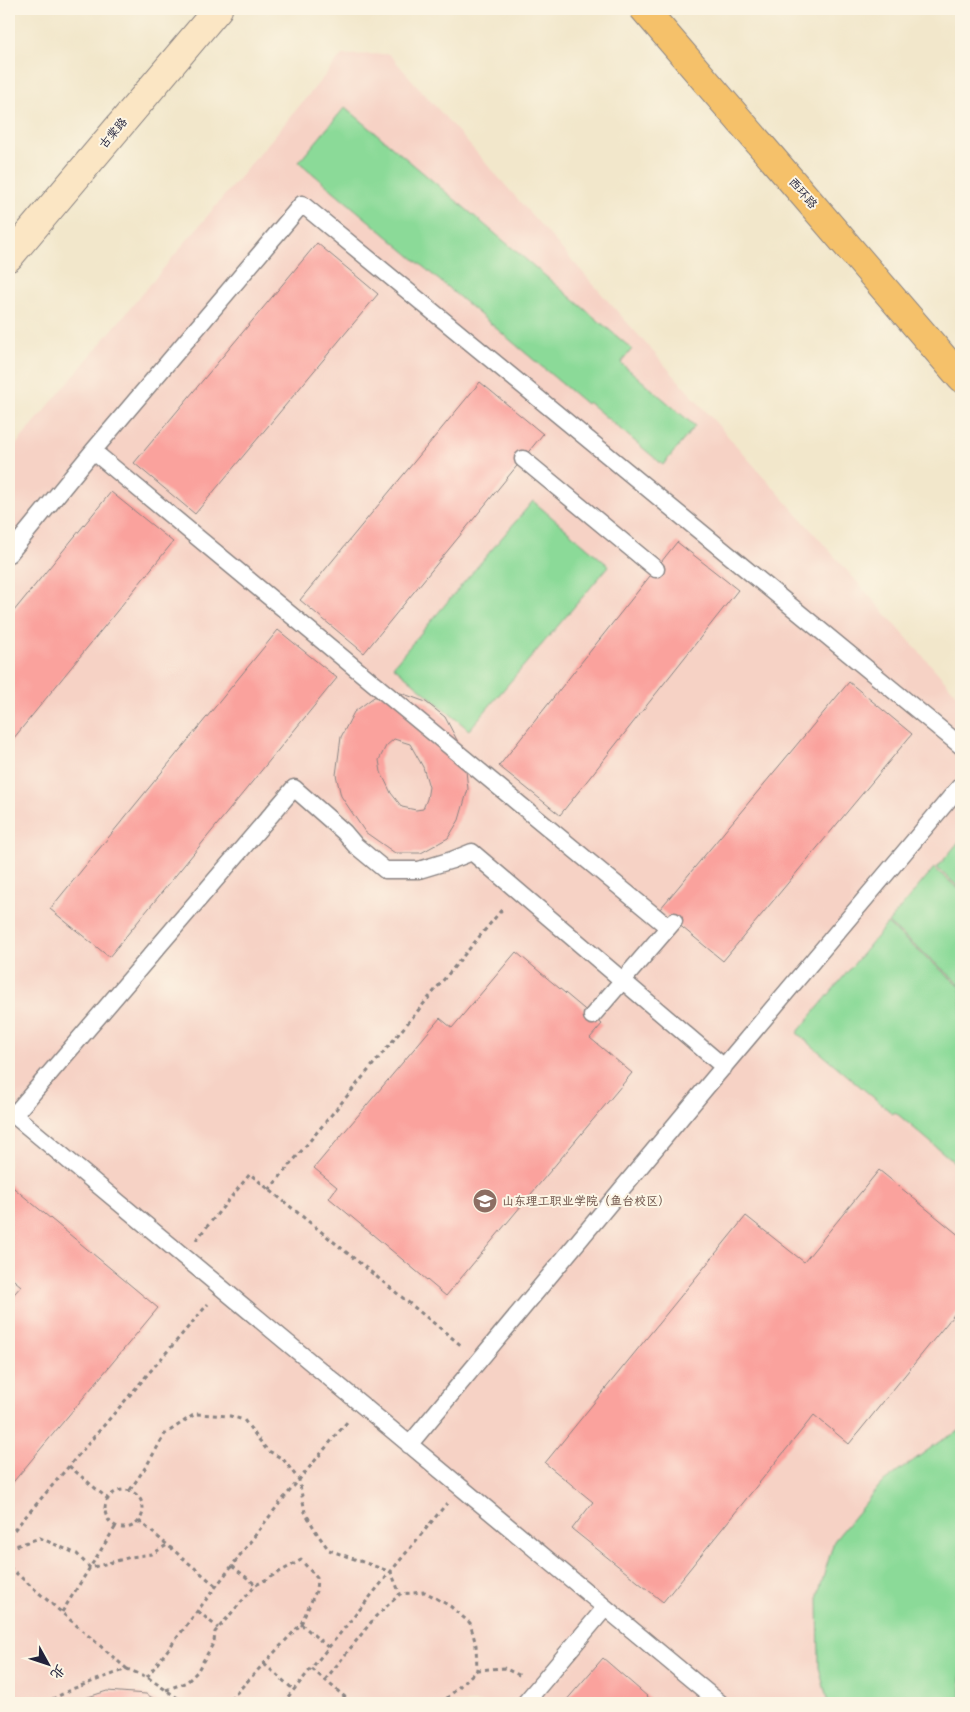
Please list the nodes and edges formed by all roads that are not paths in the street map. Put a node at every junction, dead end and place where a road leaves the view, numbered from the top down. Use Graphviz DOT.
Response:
graph roads {
  1 [pos="218,9"];
  2 [pos="644,9"];
  3 [pos="9,258"];
  4 [pos="961,378"];
  5 [pos="93,451"];
  6 [pos="523,459"];
  7 [pos="9,554"];
  8 [pos="656,569"];
  9 [pos="961,746"];
  10 [pos="961,785"];
  11 [pos="623,981"];
  12 [pos="592,1016"];
  13 [pos="724,1067"];
  14 [pos="11,1113"];
  15 [pos="409,1445"];
  16 [pos="605,1608"];
  17 [pos="526,1703"];
  18 [pos="720,1703"];
  1 -- 3 [label="main road, 古棠路"];
  2 -- 4 [label="main road, 西环路"];
  5 -- 7 [label="lane"];
  5 -- 9 [label="lane"];
  5 -- 11 [label="lane"];
  6 -- 8 [label="lane"];
  10 -- 13 [label="lane"];
  11 -- 12 [label="lane"];
  11 -- 13 [label="lane"];
  11 -- 14 [label="lane"];
  13 -- 15 [label="lane"];
  14 -- 15 [label="lane"];
  15 -- 16 [label="lane"];
  16 -- 17 [label="lane"];
  16 -- 18 [label="lane"];
}
